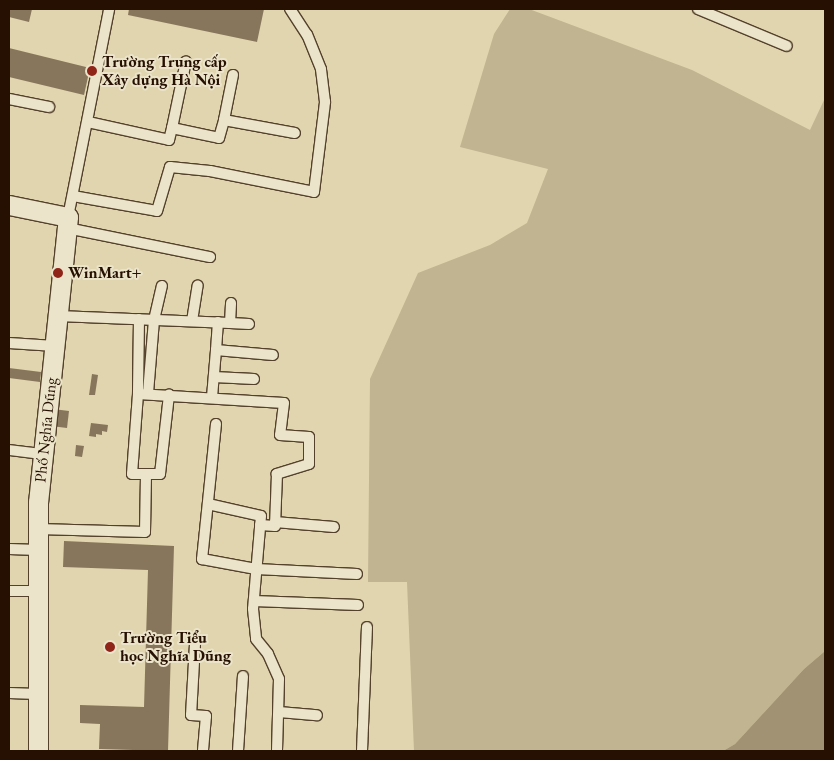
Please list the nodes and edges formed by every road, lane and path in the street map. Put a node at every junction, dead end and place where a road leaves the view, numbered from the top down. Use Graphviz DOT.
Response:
graph roads {
  1 [pos="109,9"];
  2 [pos="290,9"];
  3 [pos="698,9"];
  4 [pos="788,46"];
  5 [pos="186,60"];
  6 [pos="232,75"];
  7 [pos="9,99"];
  8 [pos="49,106"];
  9 [pos="89,117"];
  10 [pos="224,120"];
  11 [pos="172,128"];
  12 [pos="295,133"];
  13 [pos="73,196"];
  14 [pos="9,205"];
  15 [pos="68,222"];
  16 [pos="210,257"];
  17 [pos="198,285"];
  18 [pos="162,286"];
  19 [pos="231,303"];
  20 [pos="58,316"];
  21 [pos="139,319"];
  22 [pos="154,320"];
  23 [pos="192,321"];
  24 [pos="218,322"];
  25 [pos="230,323"];
  26 [pos="249,324"];
  27 [pos="9,343"];
  28 [pos="55,346"];
  29 [pos="216,350"];
  30 [pos="273,355"];
  31 [pos="214,377"];
  32 [pos="254,379"];
  33 [pos="143,393"];
  34 [pos="169,394"];
  35 [pos="212,398"];
  36 [pos="216,424"];
  37 [pos="9,450"];
  38 [pos="43,454"];
  39 [pos="146,474"];
  40 [pos="208,504"];
  41 [pos="275,522"];
  42 [pos="260,525"];
  43 [pos="334,527"];
  44 [pos="38,530"];
  45 [pos="9,549"];
  46 [pos="38,550"];
  47 [pos="256,569"];
  48 [pos="357,574"];
  49 [pos="9,591"];
  50 [pos="38,591"];
  51 [pos="254,601"];
  52 [pos="358,605"];
  53 [pos="367,627"];
  54 [pos="196,644"];
  55 [pos="243,676"];
  56 [pos="9,693"];
  57 [pos="38,694"];
  58 [pos="278,712"];
  59 [pos="317,715"];
  60 [pos="38,751"];
  61 [pos="203,751"];
  62 [pos="238,751"];
  63 [pos="277,751"];
  64 [pos="362,751"];
  1 -- 9 [label="lane, Phố Nghĩa Dũng"];
  2 -- 13 [label="lane"];
  3 -- 4 [label="lane"];
  5 -- 11 [label="lane"];
  6 -- 10 [label="lane"];
  7 -- 8 [label="lane"];
  9 -- 11 [label="lane"];
  9 -- 13 [label="lane, Phố Nghĩa Dũng"];
  10 -- 11 [label="lane"];
  10 -- 12 [label="lane"];
  13 -- 15 [label="lane, Phố Nghĩa Dũng"];
  14 -- 15 [label="street"];
  15 -- 16 [label="lane"];
  15 -- 20 [label="street, Phố Nghĩa Dũng"];
  17 -- 23 [label="lane"];
  18 -- 22 [label="lane"];
  19 -- 25 [label="lane"];
  20 -- 21 [label="lane"];
  20 -- 28 [label="street, Phố Nghĩa Dũng"];
  21 -- 22 [label="lane"];
  21 -- 33 [label="lane"];
  22 -- 23 [label="lane"];
  22 -- 33 [label="lane"];
  23 -- 24 [label="lane"];
  24 -- 25 [label="lane"];
  24 -- 29 [label="lane"];
  25 -- 26 [label="lane"];
  27 -- 28 [label="lane"];
  28 -- 38 [label="street, Phố Nghĩa Dũng"];
  29 -- 30 [label="lane"];
  29 -- 31 [label="lane"];
  31 -- 32 [label="lane"];
  31 -- 35 [label="lane"];
  33 -- 34 [label="lane"];
  33 -- 39 [label="lane"];
  34 -- 35 [label="lane"];
  34 -- 39 [label="lane"];
  35 -- 41 [label="lane"];
  36 -- 40 [label="lane"];
  37 -- 38 [label="lane"];
  38 -- 44 [label="street, Phố Nghĩa Dũng"];
  39 -- 44 [label="lane"];
  40 -- 42 [label="lane"];
  40 -- 47 [label="lane"];
  41 -- 42 [label="lane"];
  41 -- 43 [label="lane"];
  42 -- 47 [label="lane"];
  44 -- 46 [label="street, Phố Nghĩa Dũng"];
  45 -- 46 [label="lane"];
  46 -- 50 [label="street, Phố Nghĩa Dũng"];
  47 -- 48 [label="lane"];
  47 -- 51 [label="lane"];
  49 -- 50 [label="lane"];
  50 -- 57 [label="street, Phố Nghĩa Dũng"];
  51 -- 52 [label="lane"];
  51 -- 58 [label="lane"];
  53 -- 64 [label="lane"];
  54 -- 61 [label="lane"];
  55 -- 62 [label="lane"];
  56 -- 57 [label="lane"];
  57 -- 60 [label="street, Phố Nghĩa Dũng"];
  58 -- 59 [label="lane"];
  58 -- 63 [label="lane"];
}
